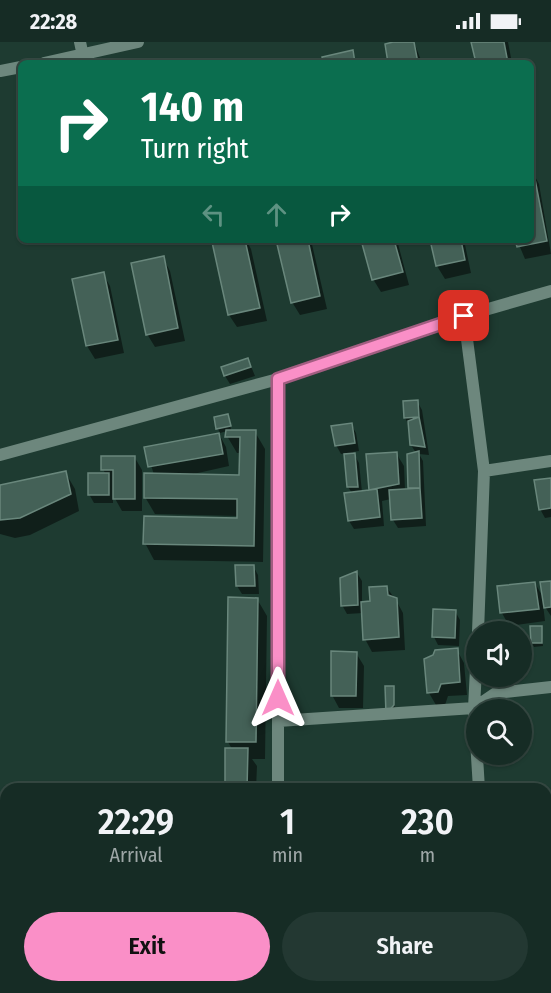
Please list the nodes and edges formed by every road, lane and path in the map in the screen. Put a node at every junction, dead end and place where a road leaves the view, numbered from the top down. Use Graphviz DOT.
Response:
graph roads {
  1 [pos="80,42"];
  2 [pos="138,42"];
  3 [pos="83,56"];
  4 [pos="61,60"];
  5 [pos="18,68"];
  6 [pos="0,71"];
  7 [pos="551,291"];
  8 [pos="464,316"];
  9 [pos="278,379"];
  10 [pos="0,455"];
  11 [pos="551,461"];
  12 [pos="484,471"];
  13 [pos="478,621"];
  14 [pos="551,687"];
  15 [pos="487,699"];
  16 [pos="466,709"];
  17 [pos="278,721"];
  18 [pos="478,765"];
  19 [pos="278,783"];
  20 [pos="479,783"];
  1 -- 3 [label="street"];
  2 -- 3 [label="street"];
  3 -- 4 [label="street"];
  5 -- 6 [label="street"];
  7 -- 8 [label="street"];
  8 -- 9 [label="street"];
  8 -- 12 [label="street"];
  9 -- 10 [label="street"];
  9 -- 17 [label="street"];
  11 -- 12 [label="street"];
  12 -- 13 [label="street"];
  14 -- 15 [label="street"];
  16 -- 17 [label="street"];
  17 -- 19 [label="street"];
  18 -- 20 [label="street"];
}
